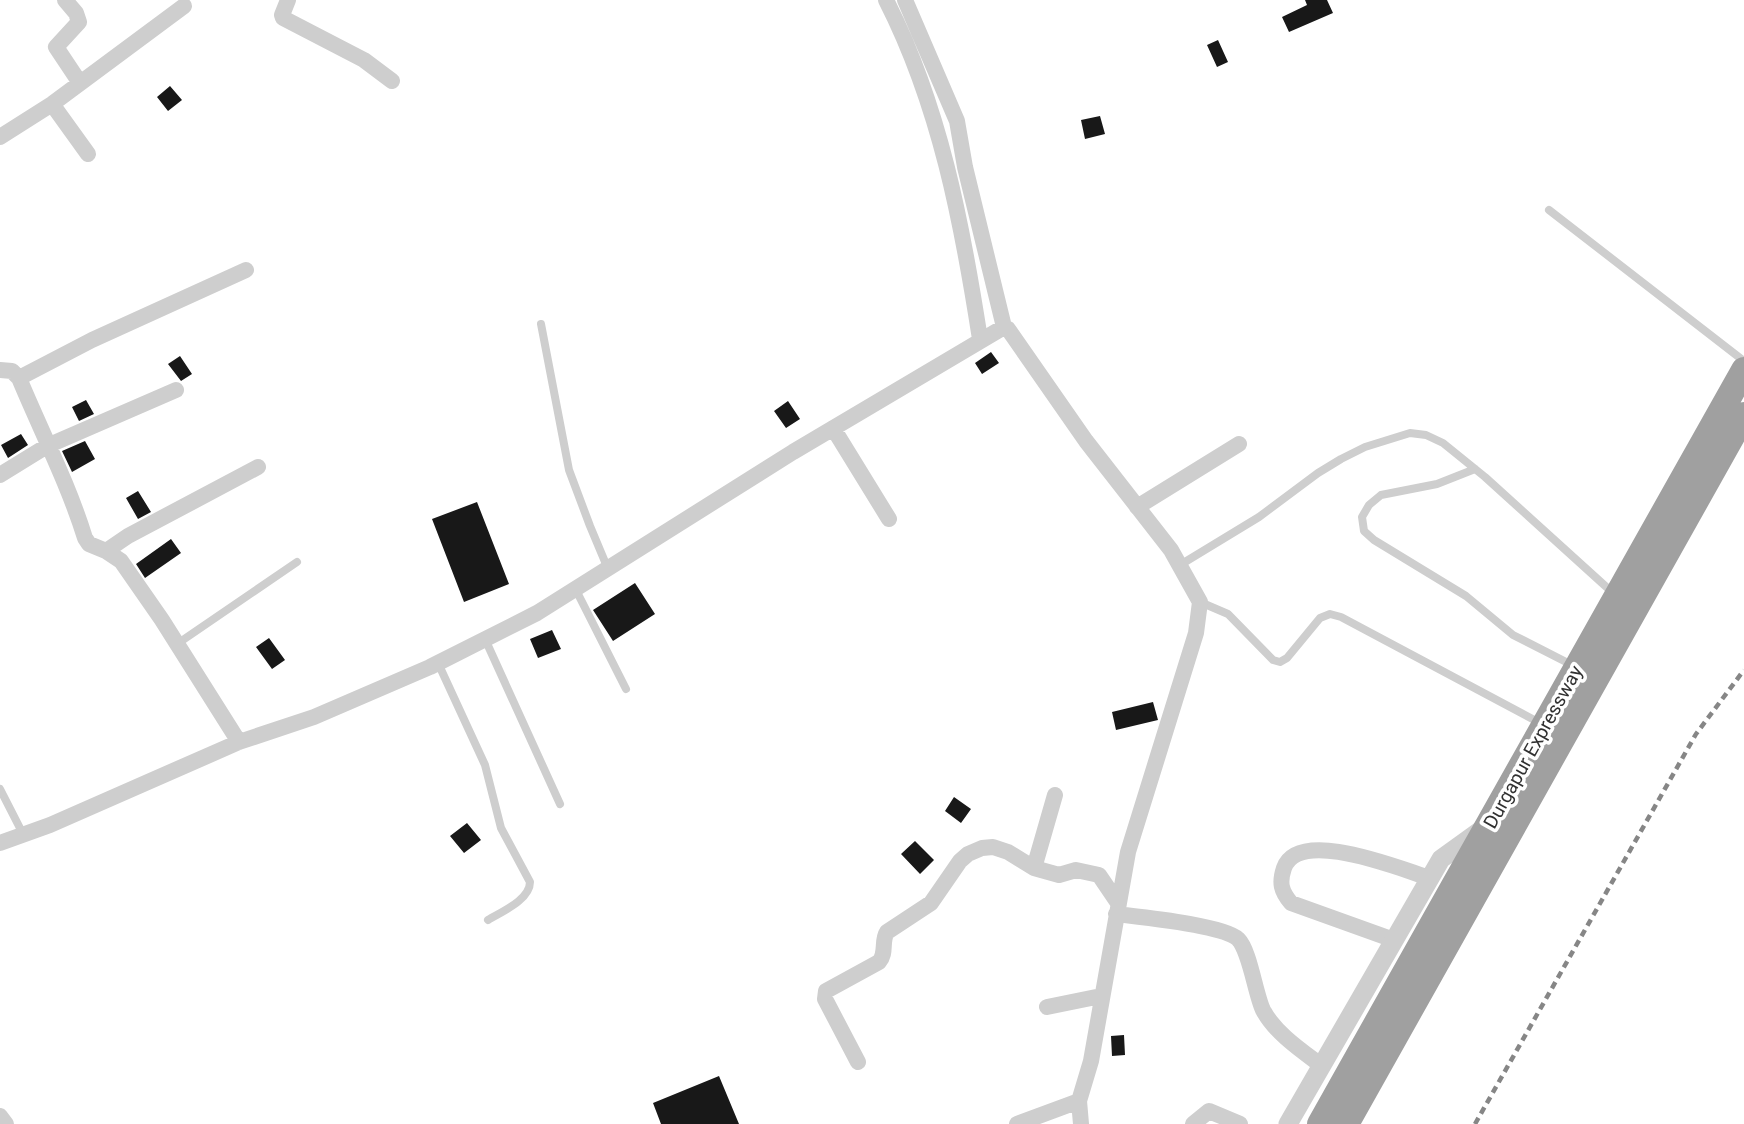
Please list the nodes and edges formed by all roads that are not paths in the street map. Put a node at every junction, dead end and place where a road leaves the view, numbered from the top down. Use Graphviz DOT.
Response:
graph roads {
  1 [pos="65,0"];
  2 [pos="288,0"];
  3 [pos="886,0"];
  4 [pos="905,0"];
  5 [pos="184,6"];
  6 [pos="392,81"];
  7 [pos="80,83"];
  8 [pos="52,104"];
  9 [pos="0,137"];
  10 [pos="88,154"];
  11 [pos="1549,210"];
  12 [pos="246,270"];
  13 [pos="541,324"];
  14 [pos="993,332"];
  15 [pos="1744,361"];
  16 [pos="0,369"];
  17 [pos="1744,370"];
  18 [pos="19,378"];
  19 [pos="176,390"];
  20 [pos="1744,415"];
  21 [pos="833,428"];
  22 [pos="1239,444"];
  23 [pos="47,446"];
  24 [pos="258,467"];
  25 [pos="1475,469"];
  26 [pos="0,475"];
  27 [pos="1138,507"];
  28 [pos="889,519"];
  29 [pos="106,551"];
  30 [pos="297,562"];
  31 [pos="1180,565"];
  32 [pos="608,569"];
  33 [pos="576,590"];
  34 [pos="1618,597"];
  35 [pos="1200,602"];
  36 [pos="485,639"];
  37 [pos="177,644"];
  38 [pos="438,663"];
  39 [pos="1578,668"];
  40 [pos="626,689"];
  41 [pos="1545,726"];
  42 [pos="239,742"];
  43 [pos="0,789"];
  44 [pos="1055,795"];
  45 [pos="560,804"];
  46 [pos="1490,823"];
  47 [pos="23,835"];
  48 [pos="0,843"];
  49 [pos="1034,868"];
  50 [pos="1430,878"];
  51 [pos="1117,908"];
  52 [pos="488,920"];
  53 [pos="1394,940"];
  54 [pos="1101,996"];
  55 [pos="1047,1007"];
  56 [pos="858,1062"];
  57 [pos="1322,1066"];
  58 [pos="1079,1101"];
  59 [pos="0,1116"];
  60 [pos="6,1124"];
  61 [pos="1017,1124"];
  62 [pos="1081,1124"];
  63 [pos="1193,1124"];
  64 [pos="1240,1124"];
  65 [pos="1289,1124"];
  66 [pos="1320,1124"];
  67 [pos="1346,1124"];
  1 -- 7 [label="street"];
  2 -- 6 [label="street"];
  3 -- 14 [label="street"];
  4 -- 14 [label="street"];
  5 -- 7 [label="street"];
  7 -- 8 [label="street"];
  8 -- 9 [label="street"];
  8 -- 10 [label="street"];
  11 -- 15 [label="lane"];
  12 -- 18 [label="street"];
  13 -- 32 [label="lane"];
  14 -- 21 [label="street"];
  14 -- 27 [label="street"];
  16 -- 18 [label="street"];
  17 -- 34 [label="highway, Durgapur Expressway"];
  18 -- 23 [label="street"];
  19 -- 23 [label="street"];
  20 -- 67 [label="highway, Durgapur Expressway"];
  21 -- 28 [label="street"];
  21 -- 32 [label="street"];
  22 -- 27 [label="street"];
  23 -- 26 [label="street"];
  23 -- 29 [label="street"];
  24 -- 29 [label="street"];
  25 -- 31 [label="lane"];
  25 -- 34 [label="lane"];
  25 -- 39 [label="lane"];
  27 -- 31 [label="street"];
  29 -- 37 [label="street"];
  30 -- 37 [label="lane"];
  31 -- 35 [label="street"];
  32 -- 33 [label="street"];
  33 -- 36 [label="street"];
  33 -- 40 [label="lane"];
  34 -- 39 [label="highway, Durgapur Expressway"];
  35 -- 41 [label="lane"];
  35 -- 51 [label="street"];
  36 -- 38 [label="street"];
  36 -- 45 [label="lane"];
  37 -- 42 [label="street"];
  38 -- 42 [label="street"];
  38 -- 52 [label="lane"];
  39 -- 41 [label="highway, Durgapur Expressway"];
  41 -- 46 [label="highway, Durgapur Expressway"];
  42 -- 47 [label="street"];
  43 -- 47 [label="lane"];
  44 -- 49 [label="street"];
  46 -- 50 [label="street"];
  46 -- 66 [label="highway, Durgapur Expressway"];
  47 -- 48 [label="street"];
  49 -- 51 [label="street"];
  49 -- 56 [label="street"];
  50 -- 53 [label="street"];
  50 -- 53 [label="street"];
  51 -- 54 [label="street"];
  51 -- 57 [label="street"];
  53 -- 57 [label="street"];
  54 -- 55 [label="street"];
  54 -- 58 [label="street"];
  57 -- 65 [label="street"];
  58 -- 61 [label="street"];
  58 -- 62 [label="street"];
  59 -- 60 [label="street"];
  63 -- 64 [label="street"];
}
